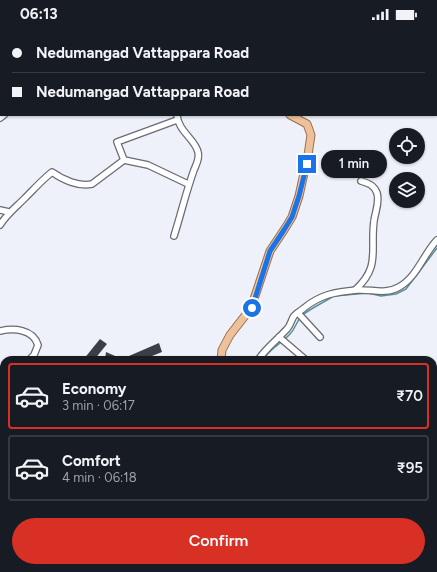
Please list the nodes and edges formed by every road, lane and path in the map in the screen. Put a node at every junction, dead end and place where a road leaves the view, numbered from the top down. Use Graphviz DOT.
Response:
graph roads {
  1 [pos="292,116"];
  2 [pos="177,118"];
  3 [pos="124,160"];
  4 [pos="361,180"];
  5 [pos="188,184"];
  6 [pos="0,210"];
  7 [pos="9,212"];
  8 [pos="0,225"];
  9 [pos="174,236"];
  10 [pos="437,240"];
  11 [pos="355,291"];
  12 [pos="298,313"];
  13 [pos="0,331"];
  14 [pos="279,337"];
  15 [pos="320,337"];
  16 [pos="33,356"];
  17 [pos="221,356"];
  18 [pos="261,356"];
  19 [pos="301,356"];
  1 -- 17 [label="main road"];
  2 -- 3 [label="street"];
  2 -- 5 [label="street"];
  3 -- 5 [label="street"];
  3 -- 7 [label="street"];
  4 -- 11 [label="street"];
  5 -- 9 [label="street"];
  6 -- 7 [label="street"];
  7 -- 8 [label="street"];
  10 -- 11 [label="street"];
  11 -- 12 [label="street"];
  12 -- 14 [label="street"];
  12 -- 15 [label="street"];
  13 -- 16 [label="street"];
  14 -- 18 [label="street"];
  14 -- 19 [label="street"];
}
